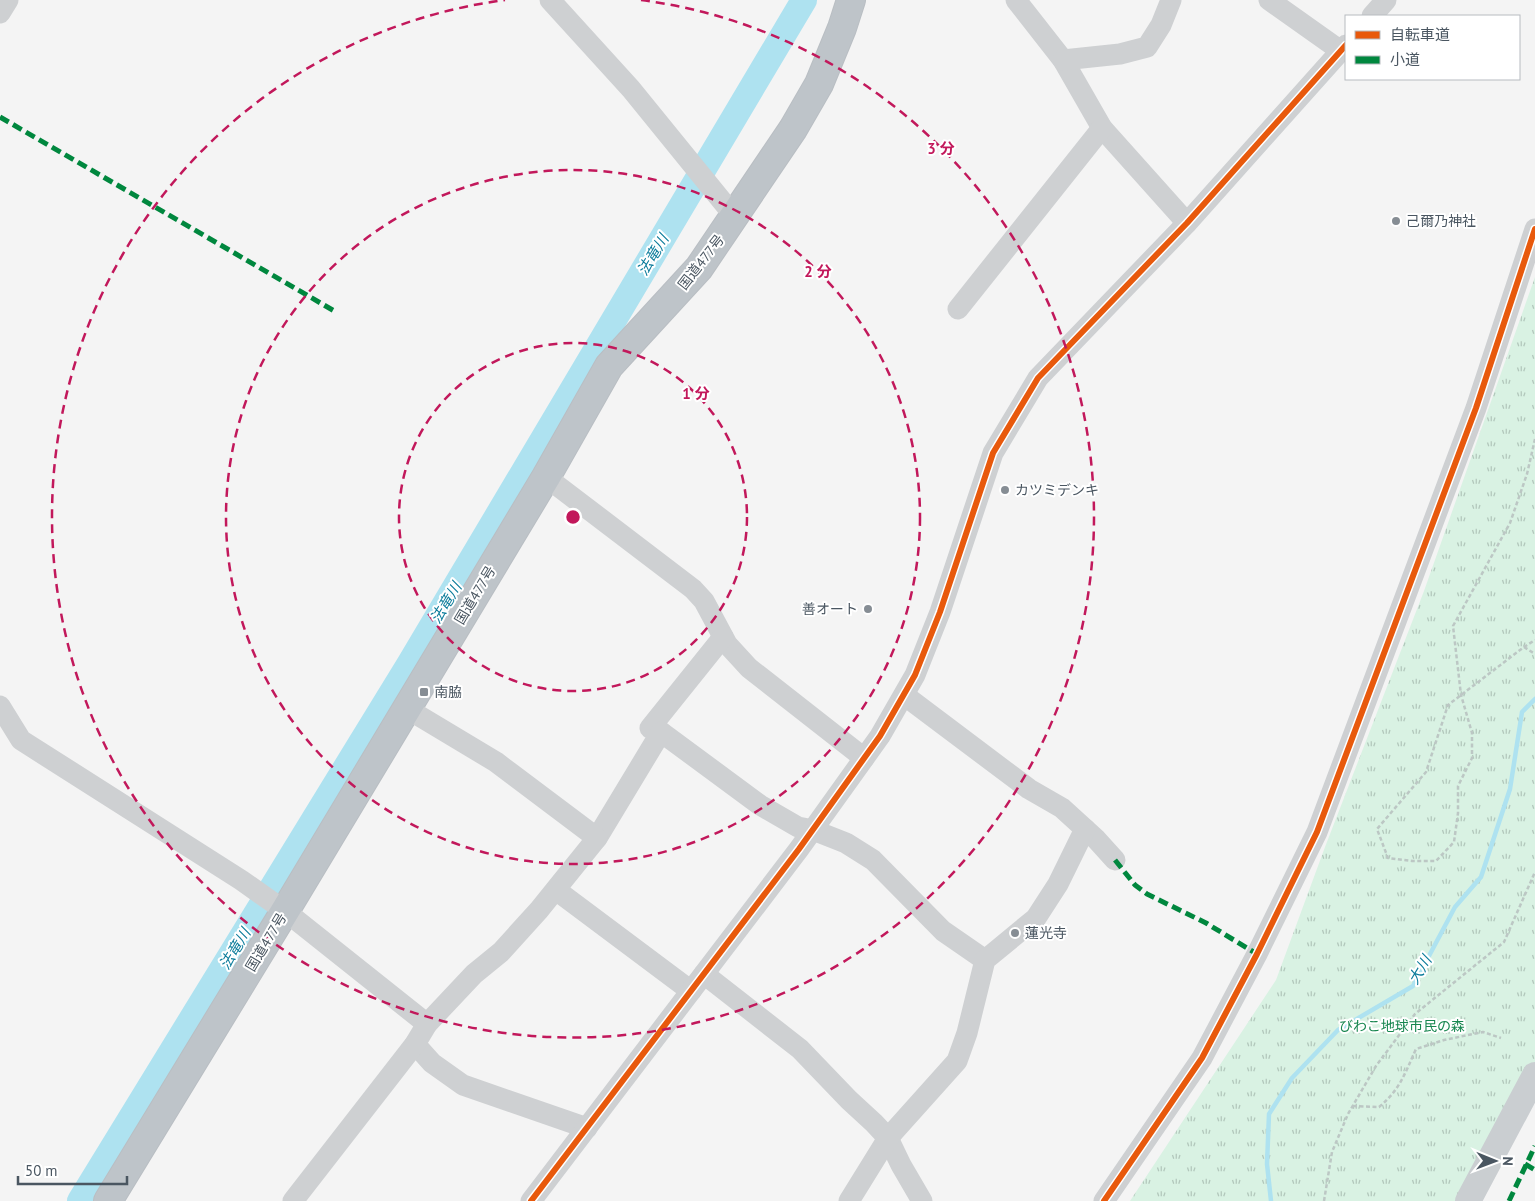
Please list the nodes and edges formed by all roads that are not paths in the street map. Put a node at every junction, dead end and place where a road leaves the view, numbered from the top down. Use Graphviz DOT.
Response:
graph roads {
  1 [pos="8,0"];
  2 [pos="550,0"];
  3 [pos="851,0"];
  4 [pos="1016,0"];
  5 [pos="1171,0"];
  6 [pos="1269,0"];
  7 [pos="1386,0"];
  8 [pos="0,13"];
  9 [pos="1373,15"];
  10 [pos="1344,48"];
  11 [pos="1063,60"];
  12 [pos="1102,128"];
  13 [pos="735,217"];
  14 [pos="1187,223"];
  15 [pos="1535,229"];
  16 [pos="958,309"];
  17 [pos="546,477"];
  18 [pos="723,636"];
  19 [pos="904,695"];
  20 [pos="0,706"];
  21 [pos="406,708"];
  22 [pos="661,732"];
  23 [pos="864,758"];
  24 [pos="1085,829"];
  25 [pos="812,830"];
  26 [pos="598,838"];
  27 [pos="1115,860"];
  28 [pos="556,890"];
  29 [pos="285,911"];
  30 [pos="985,960"];
  31 [pos="704,974"];
  32 [pos="691,991"];
  33 [pos="427,1024"];
  34 [pos="415,1044"];
  35 [pos="1535,1076"];
  36 [pos="587,1128"];
  37 [pos="888,1138"];
  38 [pos="108,1201"];
  39 [pos="293,1201"];
  40 [pos="531,1201"];
  41 [pos="849,1201"];
  42 [pos="922,1201"];
  43 [pos="1104,1201"];
  44 [pos="1468,1201"];
  1 -- 8 [label="street"];
  2 -- 13 [label="street"];
  3 -- 13 [label="highway, 国道477号"];
  4 -- 11 [label="street"];
  5 -- 11 [label="street"];
  6 -- 10 [label="street"];
  7 -- 9 [label="street"];
  10 -- 14 [label="street"];
  11 -- 12 [label="street"];
  12 -- 14 [label="street"];
  12 -- 16 [label="street"];
  13 -- 17 [label="highway, 国道477号"];
  14 -- 19 [label="street"];
  15 -- 43 [label="street"];
  17 -- 18 [label="street"];
  17 -- 21 [label="highway, 国道477号"];
  18 -- 22 [label="street"];
  18 -- 23 [label="street"];
  19 -- 23 [label="street"];
  19 -- 24 [label="street"];
  20 -- 29 [label="street"];
  21 -- 26 [label="street"];
  21 -- 29 [label="highway, 国道477号"];
  22 -- 25 [label="street"];
  22 -- 26 [label="street"];
  23 -- 25 [label="street"];
  24 -- 27 [label="street"];
  24 -- 30 [label="street"];
  25 -- 30 [label="street"];
  25 -- 31 [label="street"];
  26 -- 28 [label="street"];
  28 -- 32 [label="street"];
  28 -- 33 [label="street"];
  29 -- 33 [label="street"];
  29 -- 38 [label="highway, 国道477号"];
  30 -- 37 [label="street"];
  31 -- 32 [label="street"];
  31 -- 37 [label="street"];
  32 -- 36 [label="street"];
  33 -- 34 [label="street"];
  34 -- 36 [label="street"];
  34 -- 39 [label="street"];
  35 -- 44 [label="main road"];
  36 -- 40 [label="street"];
  37 -- 41 [label="street"];
  37 -- 42 [label="street"];
}
